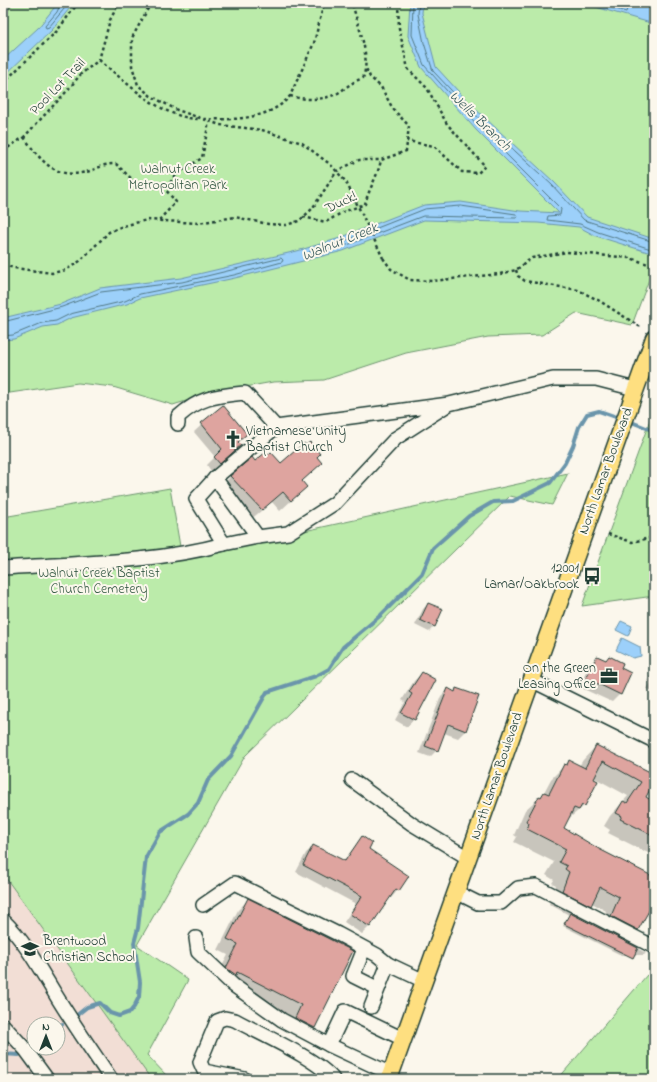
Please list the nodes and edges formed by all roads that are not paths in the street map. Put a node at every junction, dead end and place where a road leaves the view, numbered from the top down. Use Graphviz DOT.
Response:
graph roads {
  1 [pos="648,333"];
  2 [pos="635,391"];
  3 [pos="449,404"];
  4 [pos="178,424"];
  5 [pos="276,427"];
  6 [pos="216,478"];
  7 [pos="258,537"];
  8 [pos="224,544"];
  9 [pos="3,568"];
  10 [pos="531,680"];
  11 [pos="654,741"];
  12 [pos="352,780"];
  13 [pos="468,858"];
  14 [pos="456,892"];
  15 [pos="203,905"];
  16 [pos="3,920"];
  17 [pos="196,938"];
  18 [pos="654,947"];
  19 [pos="364,949"];
  20 [pos="388,964"];
  21 [pos="424,981"];
  22 [pos="377,988"];
  23 [pos="371,1007"];
  24 [pos="3,1025"];
  25 [pos="403,1039"];
  26 [pos="329,1045"];
  27 [pos="390,1077"];
  28 [pos="47,1079"];
  29 [pos="111,1079"];
  30 [pos="245,1079"];
  31 [pos="333,1079"];
  1 -- 2 [label="main road, North Lamar Boulevard"];
  2 -- 3 [label="lane"];
  2 -- 10 [label="main road, North Lamar Boulevard"];
  3 -- 5 [label="lane"];
  3 -- 7 [label="lane"];
  4 -- 5 [label="lane"];
  5 -- 6 [label="lane"];
  6 -- 7 [label="lane"];
  6 -- 8 [label="lane"];
  7 -- 8 [label="lane"];
  8 -- 9 [label="lane"];
  10 -- 11 [label="lane"];
  10 -- 13 [label="main road, North Lamar Boulevard"];
  12 -- 13 [label="lane"];
  13 -- 14 [label="main road, North Lamar Boulevard"];
  14 -- 18 [label="lane"];
  14 -- 21 [label="main road, North Lamar Boulevard"];
  15 -- 19 [label="lane"];
  16 -- 29 [label="lane"];
  17 -- 26 [label="lane"];
  19 -- 20 [label="lane"];
  19 -- 22 [label="lane"];
  20 -- 21 [label="lane"];
  20 -- 22 [label="lane"];
  21 -- 25 [label="main road, North Lamar Boulevard"];
  22 -- 23 [label="lane"];
  24 -- 28 [label="lane"];
  25 -- 26 [label="lane"];
  25 -- 27 [label="main road, North Lamar Boulevard"];
  26 -- 27 [label="lane"];
  30 -- 31 [label="lane"];
}
